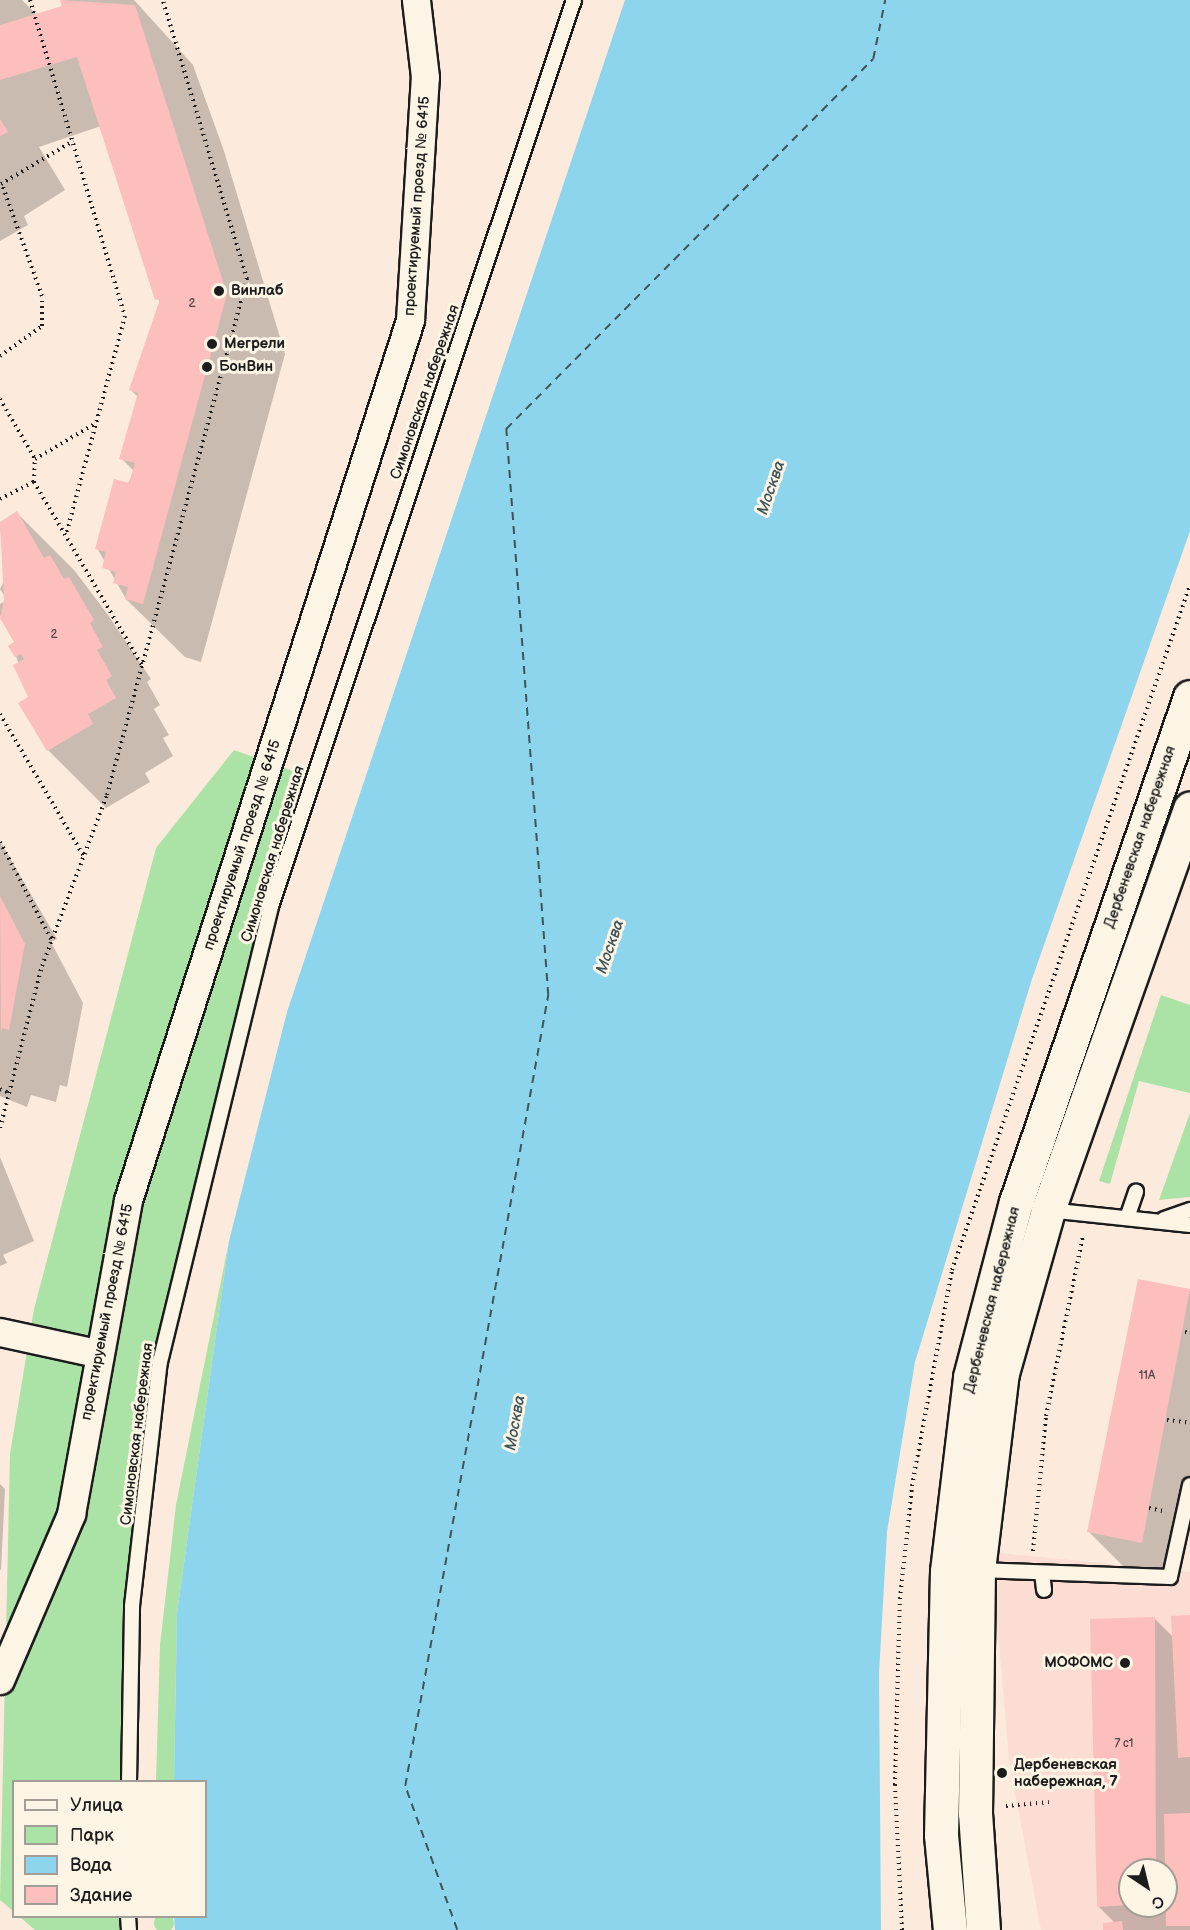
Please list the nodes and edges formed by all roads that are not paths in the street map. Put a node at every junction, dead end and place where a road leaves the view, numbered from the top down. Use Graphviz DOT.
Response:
graph roads {
  1 [pos="416,0"];
  2 [pos="574,0"];
  3 [pos="1190,697"];
  4 [pos="1190,808"];
  5 [pos="1136,1192"];
  6 [pos="1016,1202"];
  7 [pos="1048,1209"];
  8 [pos="1190,1210"];
  9 [pos="1127,1218"];
  10 [pos="1161,1220"];
  11 [pos="1190,1225"];
  12 [pos="0,1332"];
  13 [pos="96,1353"];
  14 [pos="1190,1485"];
  15 [pos="978,1570"];
  16 [pos="946,1571"];
  17 [pos="1042,1573"];
  18 [pos="1044,1590"];
  19 [pos="0,1680"];
  20 [pos="129,1780"];
  21 [pos="950,1930"];
  22 [pos="983,1930"];
  1 -- 13 [label="street, проектируемый проезд № 6415"];
  2 -- 20 [label="lane, Симоновская набережная"];
  3 -- 6 [label="main road, Дербеневская набережная"];
  4 -- 7 [label="main road, Дербеневская набережная"];
  5 -- 9 [label="lane"];
  6 -- 7 [label="street"];
  6 -- 16 [label="main road, Дербеневская набережная"];
  7 -- 9 [label="lane"];
  7 -- 15 [label="main road, Дербеневская набережная"];
  8 -- 10 [label="lane"];
  9 -- 10 [label="lane"];
  10 -- 11 [label="lane"];
  12 -- 13 [label="street"];
  13 -- 19 [label="street, проектируемый проезд № 6415"];
  14 -- 17 [label="lane"];
  15 -- 16 [label="street"];
  15 -- 17 [label="lane"];
  15 -- 22 [label="main road, Дербеневская набережная"];
  16 -- 21 [label="main road, Дербеневская набережная"];
  17 -- 18 [label="lane"];
}
